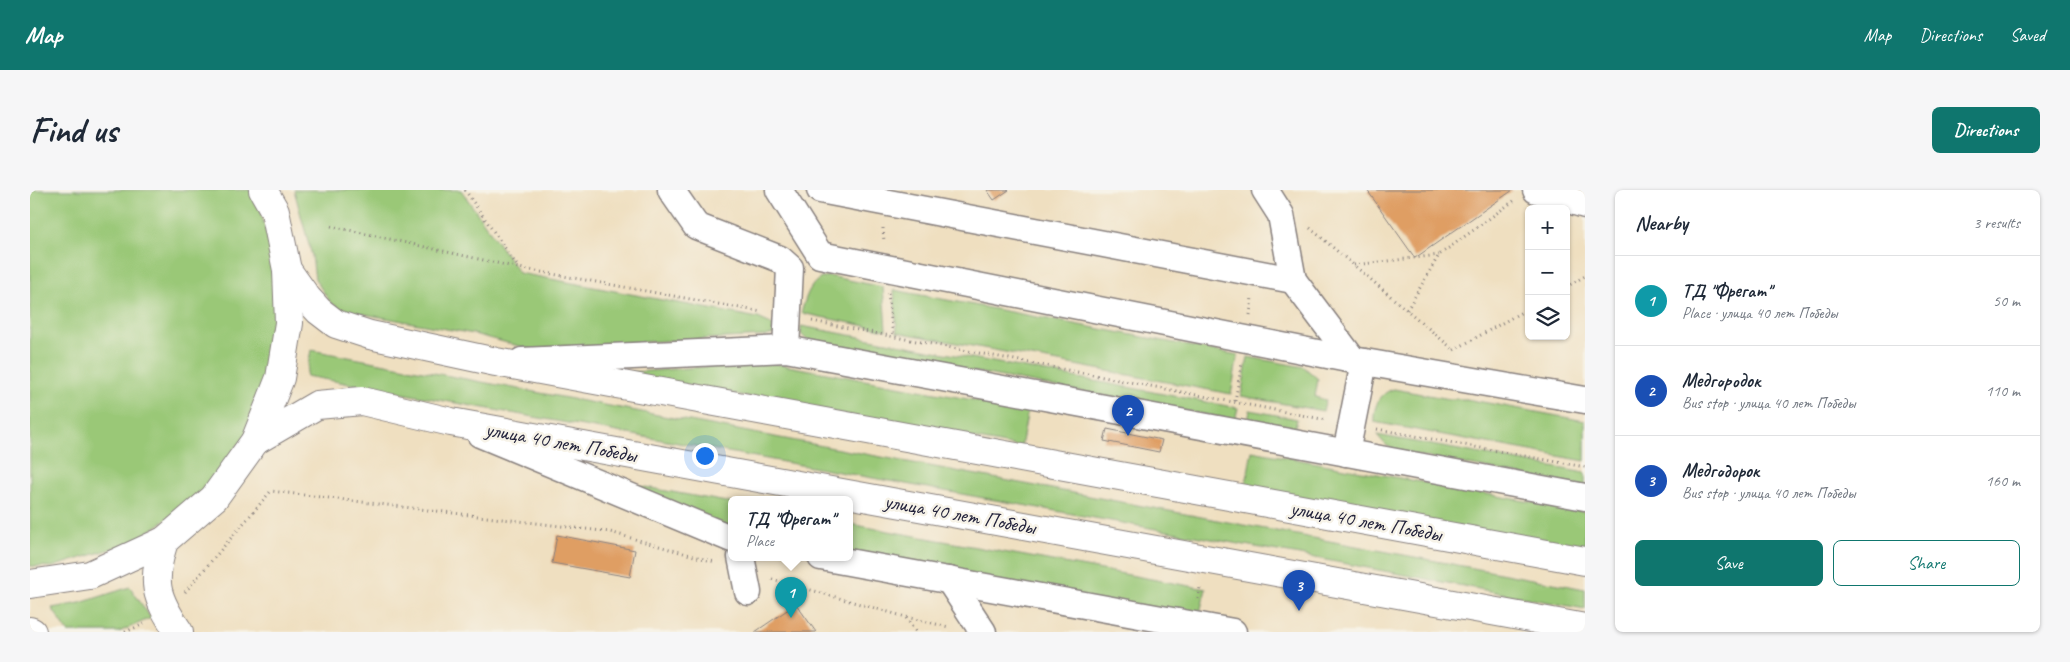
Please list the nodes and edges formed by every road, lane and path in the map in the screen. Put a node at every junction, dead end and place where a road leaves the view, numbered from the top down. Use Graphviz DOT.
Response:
graph roads {
  1 [pos="263,190"];
  2 [pos="465,190"];
  3 [pos="671,190"];
  4 [pos="780,190"];
  5 [pos="820,190"];
  6 [pos="1265,190"];
  7 [pos="1529,193"];
  8 [pos="1585,205"];
  9 [pos="1302,222"];
  10 [pos="331,226"];
  11 [pos="1440,254"];
  12 [pos="1354,265"];
  13 [pos="518,268"];
  14 [pos="287,270"];
  15 [pos="1585,276"];
  16 [pos="1293,280"];
  17 [pos="1570,285"];
  18 [pos="1407,310"];
  19 [pos="1525,310"];
  20 [pos="788,317"];
  21 [pos="786,349"];
  22 [pos="1454,350"];
  23 [pos="1461,356"];
  24 [pos="1358,361"];
  25 [pos="496,362"];
  26 [pos="1585,400"];
  27 [pos="452,422"];
  28 [pos="1351,425"];
  29 [pos="255,441"];
  30 [pos="1346,453"];
  31 [pos="1585,467"];
  32 [pos="1585,497"];
  33 [pos="610,532"];
  34 [pos="728,537"];
  35 [pos="164,541"];
  36 [pos="742,561"];
  37 [pos="843,561"];
  38 [pos="1585,561"];
  39 [pos="949,580"];
  40 [pos="30,584"];
  41 [pos="748,592"];
  42 [pos="173,623"];
  43 [pos="957,628"];
  44 [pos="1585,628"];
  45 [pos="916,632"];
  46 [pos="983,632"];
  47 [pos="1233,632"];
  1 -- 14 [label="main road"];
  2 -- 13 [label="path"];
  3 -- 20 [label="street"];
  4 -- 24 [label="street"];
  5 -- 16 [label="street"];
  6 -- 16 [label="street"];
  7 -- 8 [label="street"];
  7 -- 11 [label="path"];
  9 -- 12 [label="path"];
  10 -- 13 [label="path"];
  11 -- 12 [label="path"];
  11 -- 18 [label="path"];
  12 -- 18 [label="path"];
  13 -- 20 [label="path"];
  14 -- 25 [label="main road, улица 40 лет Победы"];
  14 -- 29 [label="main road"];
  15 -- 17 [label="path"];
  16 -- 24 [label="street"];
  18 -- 22 [label="path"];
  19 -- 22 [label="path"];
  20 -- 21 [label="street"];
  20 -- 28 [label="path"];
  21 -- 25 [label="street"];
  21 -- 30 [label="street"];
  22 -- 23 [label="path"];
  24 -- 26 [label="street"];
  24 -- 28 [label="street"];
  25 -- 38 [label="main road, улица 40 лет Победы"];
  27 -- 29 [label="main road, улица 40 лет Победы"];
  27 -- 34 [label="street"];
  27 -- 44 [label="main road, улица 40 лет Победы"];
  28 -- 30 [label="street"];
  28 -- 31 [label="path"];
  29 -- 35 [label="main road"];
  30 -- 32 [label="street"];
  33 -- 42 [label="path"];
  35 -- 40 [label="main road"];
  35 -- 42 [label="main road"];
  36 -- 41 [label="street"];
  37 -- 39 [label="street"];
  39 -- 46 [label="street"];
  39 -- 47 [label="street"];
  43 -- 45 [label="path"];
}
